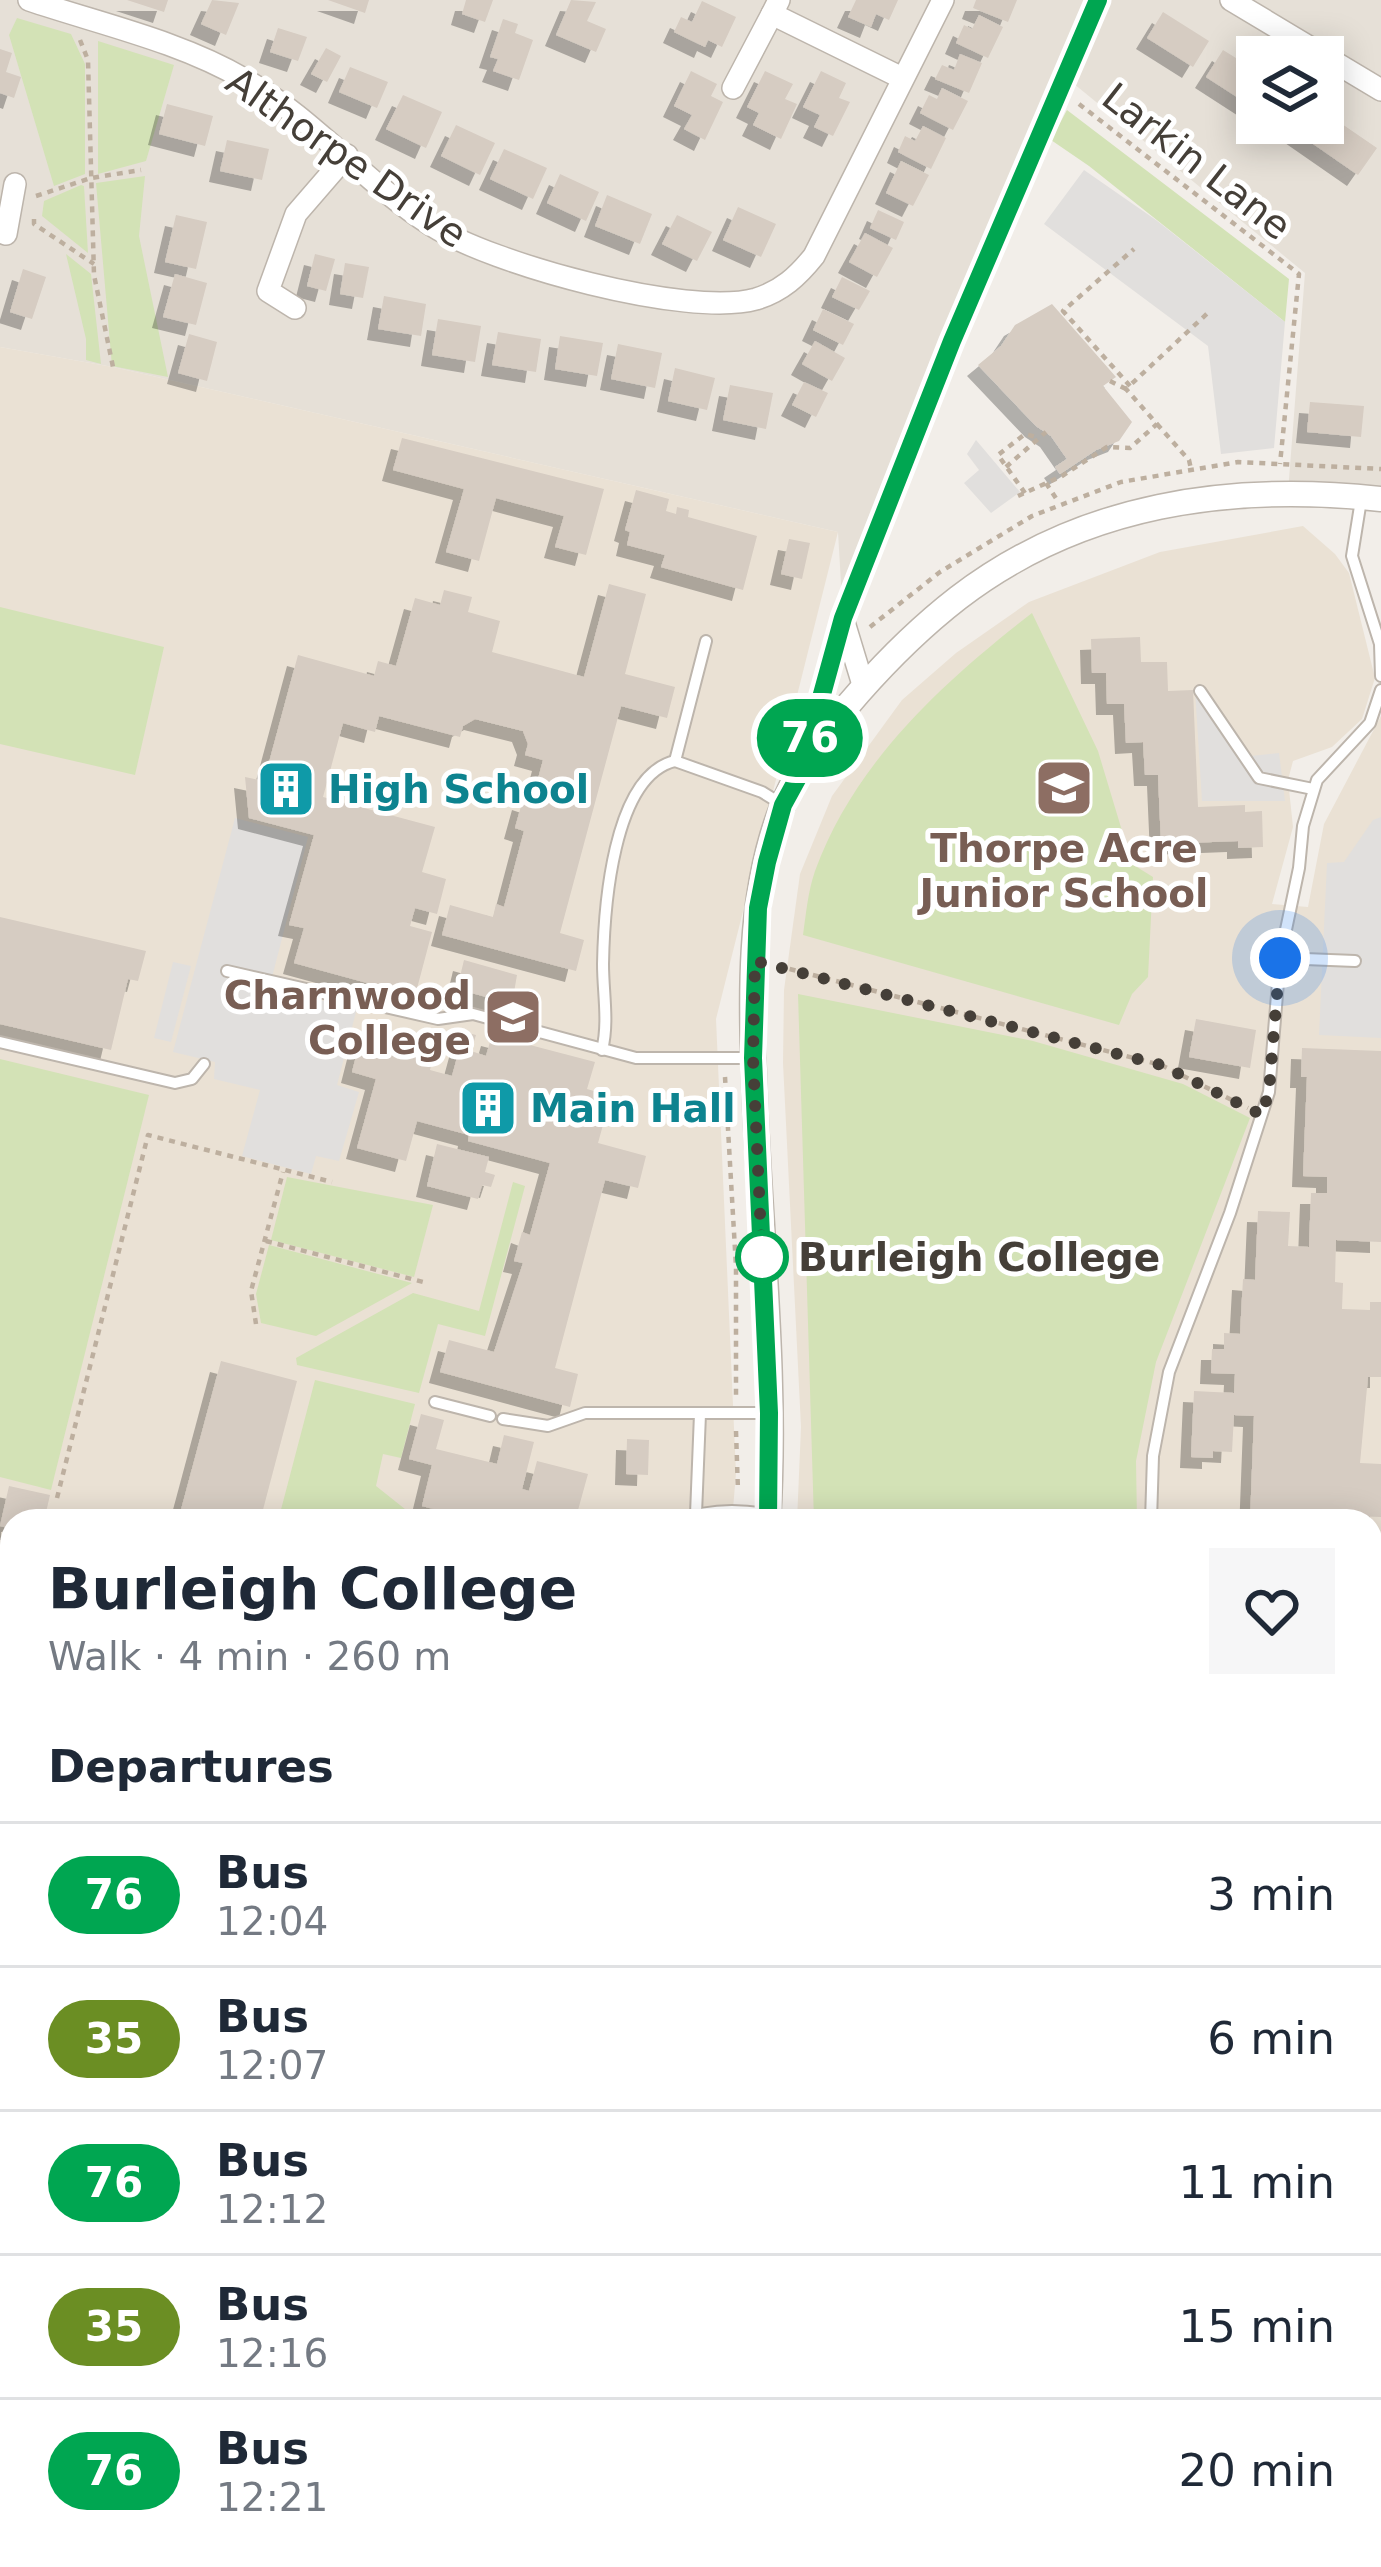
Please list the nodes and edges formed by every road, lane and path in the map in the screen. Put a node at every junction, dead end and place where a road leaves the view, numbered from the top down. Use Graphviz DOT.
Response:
graph roads {
  1 [pos="29,0"];
  2 [pos="943,0"];
  3 [pos="1098,0"];
  4 [pos="1231,0"];
  5 [pos="73,7"];
  6 [pos="775,7"];
  7 [pos="902,78"];
  8 [pos="1379,84"];
  9 [pos="734,88"];
  10 [pos="1061,89"];
  11 [pos="347,155"];
  12 [pos="140,170"];
  13 [pos="91,178"];
  14 [pos="15,184"];
  15 [pos="0,232"];
  16 [pos="1135,249"];
  17 [pos="94,264"];
  18 [pos="295,308"];
  19 [pos="1211,310"];
  20 [pos="113,368"];
  21 [pos="1110,381"];
  22 [pos="1128,388"];
  23 [pos="1156,424"];
  24 [pos="1046,432"];
  25 [pos="1039,439"];
  26 [pos="1004,464"];
  27 [pos="994,468"];
  28 [pos="1191,469"];
  29 [pos="1046,483"];
  30 [pos="1280,491"];
  31 [pos="1371,498"];
  32 [pos="1060,505"];
  33 [pos="843,618"];
  34 [pos="706,640"];
  35 [pos="1380,644"];
  36 [pos="1381,676"];
  37 [pos="864,688"];
  38 [pos="1381,690"];
  39 [pos="1200,691"];
  40 [pos="675,761"];
  41 [pos="800,774"];
  42 [pos="1313,789"];
  43 [pos="783,805"];
  44 [pos="1280,958"];
  45 [pos="755,961"];
  46 [pos="1355,961"];
  47 [pos="227,971"];
  48 [pos="0,1042"];
  49 [pos="602,1049"];
  50 [pos="753,1058"];
  51 [pos="204,1064"];
  52 [pos="1262,1115"];
  53 [pos="284,1172"];
  54 [pos="332,1182"];
  55 [pos="266,1241"];
  56 [pos="423,1282"];
  57 [pos="256,1324"];
  58 [pos="435,1402"];
  59 [pos="769,1413"];
  60 [pos="700,1414"];
  61 [pos="57,1498"];
  62 [pos="696,1509"];
  63 [pos="769,1509"];
  64 [pos="1151,1509"];
  65 [pos="0,1720"];
  66 [pos="0,1757"];
  1 -- 5 [label="street, Althorpe Drive"];
  2 -- 7 [label="street, Althorpe Drive"];
  3 -- 10 [label="street"];
  4 -- 8 [label="street"];
  5 -- 11 [label="street, Althorpe Drive"];
  5 -- 13 [label="path"];
  6 -- 7 [label="street"];
  6 -- 9 [label="street"];
  7 -- 11 [label="street, Althorpe Drive"];
  10 -- 30 [label="path, Larkin Lane"];
  10 -- 33 [label="street"];
  11 -- 18 [label="street"];
  12 -- 13 [label="path"];
  13 -- 17 [label="path"];
  13 -- 17 [label="path"];
  14 -- 15 [label="street"];
  16 -- 22 [label="path"];
  17 -- 20 [label="path"];
  19 -- 22 [label="path"];
  21 -- 22 [label="path"];
  22 -- 23 [label="path"];
  23 -- 28 [label="path"];
  23 -- 29 [label="path"];
  24 -- 25 [label="path"];
  25 -- 26 [label="path"];
  25 -- 26 [label="path"];
  26 -- 27 [label="path"];
  26 -- 29 [label="path"];
  29 -- 32 [label="path"];
  30 -- 31 [label="street"];
  30 -- 37 [label="street"];
  31 -- 35 [label="lane"];
  33 -- 37 [label="street"];
  33 -- 41 [label="street"];
  34 -- 40 [label="lane"];
  35 -- 36 [label="lane"];
  37 -- 41 [label="street"];
  38 -- 42 [label="lane"];
  39 -- 42 [label="lane"];
  40 -- 43 [label="lane"];
  40 -- 49 [label="lane"];
  41 -- 43 [label="street"];
  42 -- 44 [label="lane"];
  43 -- 45 [label="street"];
  44 -- 46 [label="lane"];
  44 -- 52 [label="lane"];
  45 -- 50 [label="street"];
  45 -- 52 [label="path"];
  47 -- 49 [label="lane"];
  48 -- 51 [label="lane"];
  49 -- 50 [label="lane"];
  50 -- 59 [label="street"];
  52 -- 64 [label="lane"];
  53 -- 54 [label="path"];
  53 -- 55 [label="path"];
  53 -- 61 [label="path"];
  55 -- 56 [label="path"];
  55 -- 57 [label="path"];
  58 -- 60 [label="lane"];
  59 -- 60 [label="lane"];
  59 -- 63 [label="street"];
  60 -- 62 [label="lane"];
  65 -- 66 [label="lane"];
}
